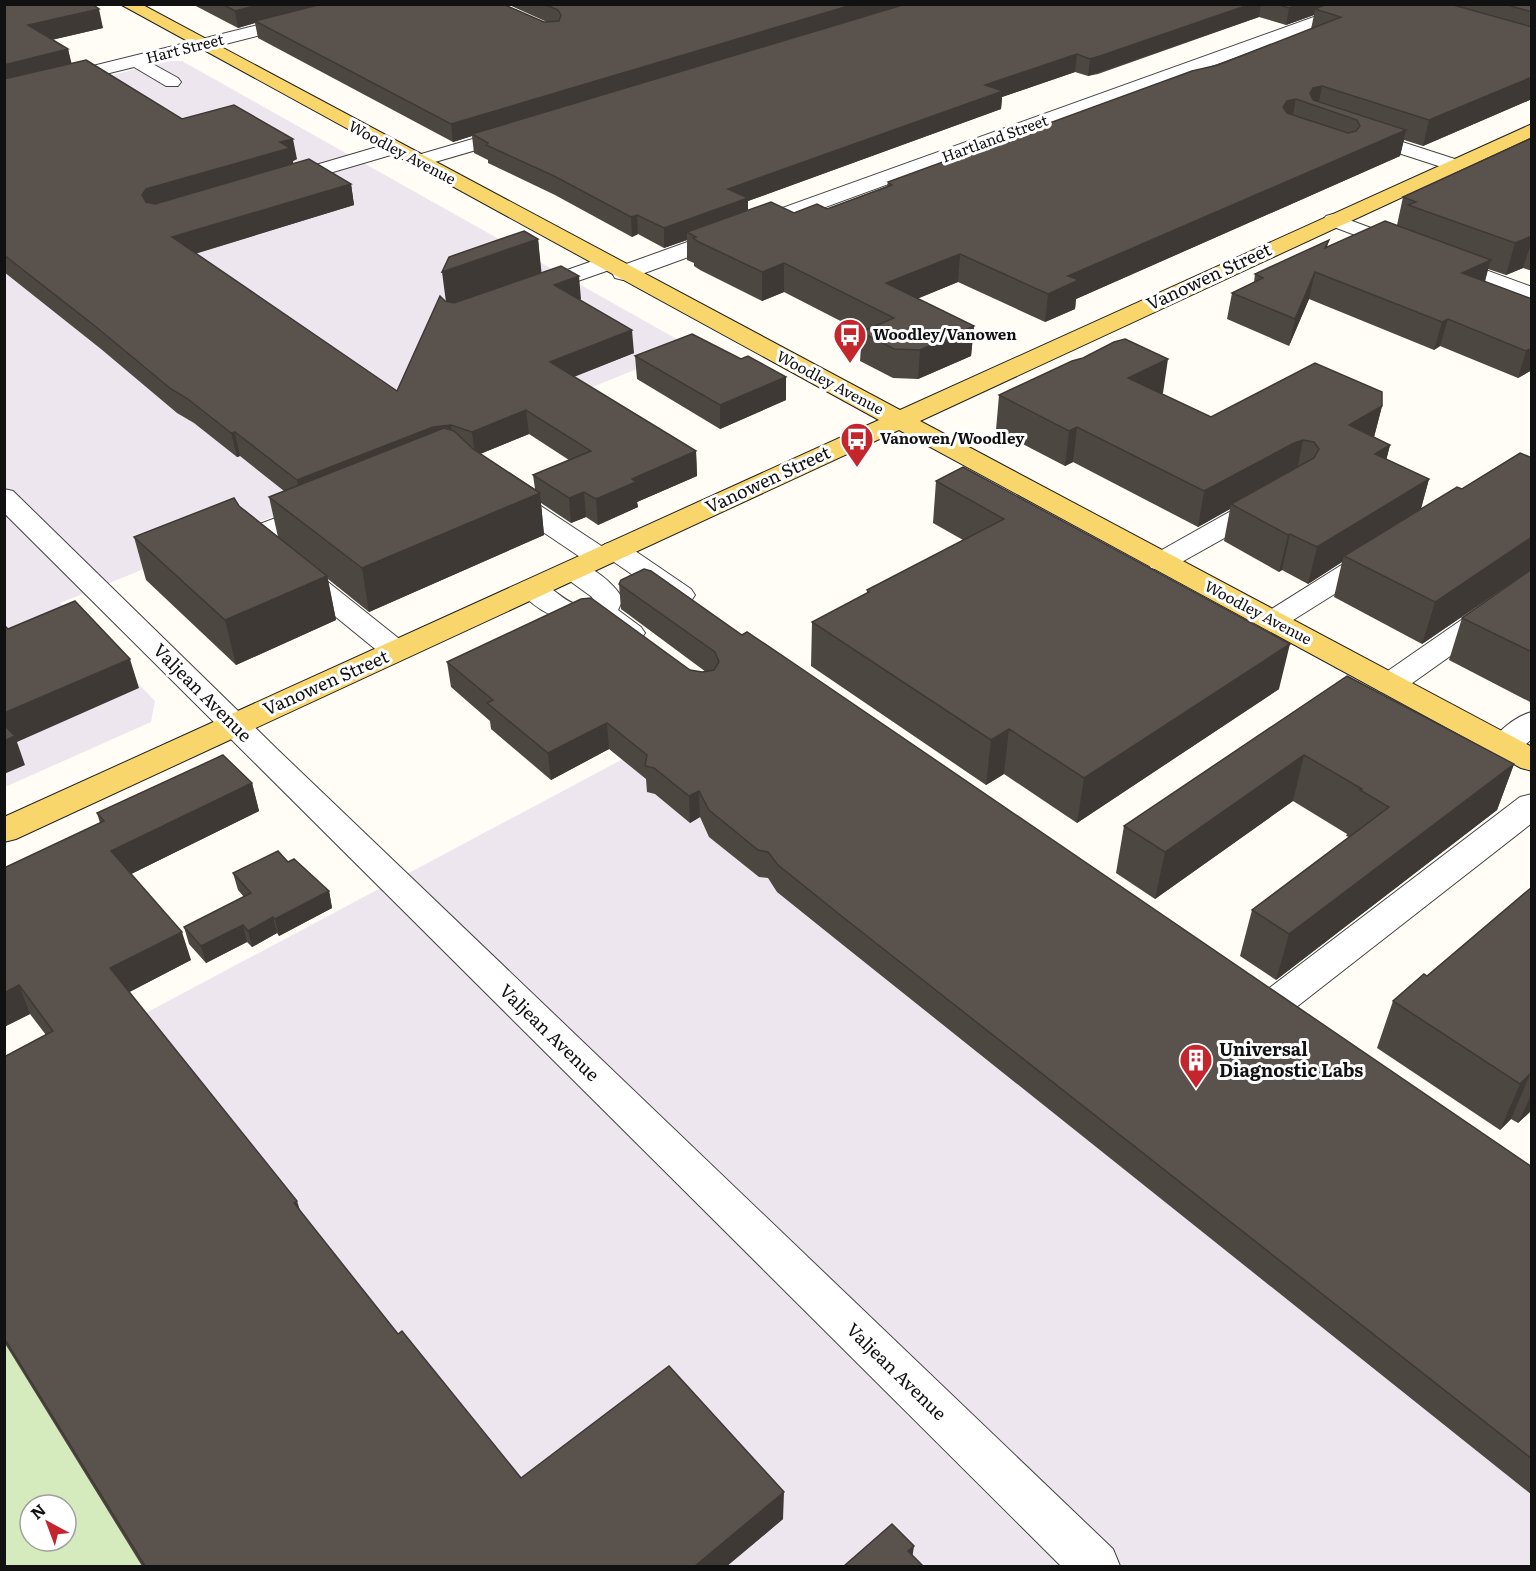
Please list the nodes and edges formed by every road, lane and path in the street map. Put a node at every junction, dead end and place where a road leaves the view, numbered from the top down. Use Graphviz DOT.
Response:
graph roads {
  1 [pos="128,4"];
  2 [pos="365,4"];
  3 [pos="1366,4"];
  4 [pos="202,45"];
  5 [pos="136,61"];
  6 [pos="172,82"];
  7 [pos="4,94"];
  8 [pos="533,127"];
  9 [pos="1338,127"];
  10 [pos="1532,130"];
  11 [pos="394,148"];
  12 [pos="418,161"];
  13 [pos="1455,165"];
  14 [pos="1396,170"];
  15 [pos="1424,179"];
  16 [pos="262,187"];
  17 [pos="1333,220"];
  18 [pos="615,268"];
  19 [pos="1527,289"];
  20 [pos="513,297"];
  21 [pos="898,419"];
  22 [pos="483,478"];
  23 [pos="1286,491"];
  24 [pos="4,497"];
  25 [pos="340,501"];
  26 [pos="1400,541"];
  27 [pos="607,554"];
  28 [pos="1161,562"];
  29 [pos="573,570"];
  30 [pos="1532,584"];
  31 [pos="532,588"];
  32 [pos="599,610"];
  33 [pos="711,615"];
  34 [pos="1272,621"];
  35 [pos="396,651"];
  36 [pos="656,652"];
  37 [pos="1390,684"];
  38 [pos="1532,722"];
  39 [pos="234,725"];
  40 [pos="1504,746"];
  41 [pos="1532,761"];
  42 [pos="1532,805"];
  43 [pos="4,831"];
  44 [pos="1248,982"];
  45 [pos="1277,1002"];
  46 [pos="1306,1023"];
  47 [pos="1095,1566"];
  1 -- 4 [label="main road, Woodley Avenue"];
  2 -- 4 [label="street, Hart Street"];
  3 -- 18 [label="street, Hartland Street"];
  4 -- 5 [label="street, Hart Street"];
  4 -- 11 [label="main road, Woodley Avenue"];
  5 -- 6 [label="street"];
  5 -- 7 [label="street, Hart Street"];
  8 -- 12 [label="street"];
  9 -- 13 [label="street"];
  10 -- 13 [label="main road, Vanowen Street"];
  11 -- 12 [label="main road, Woodley Avenue"];
  11 -- 16 [label="street"];
  12 -- 18 [label="main road, Woodley Avenue"];
  13 -- 15 [label="main road, Vanowen Street"];
  14 -- 15 [label="street"];
  15 -- 17 [label="main road, Vanowen Street"];
  17 -- 19 [label="street"];
  17 -- 21 [label="main road, Vanowen Street"];
  18 -- 20 [label="street, Hartland Street"];
  18 -- 21 [label="main road, Woodley Avenue"];
  21 -- 27 [label="main road, Vanowen Street"];
  21 -- 28 [label="main road, Woodley Avenue"];
  22 -- 27 [label="street"];
  23 -- 28 [label="street"];
  24 -- 39 [label="street, Valjean Avenue"];
  25 -- 35 [label="street"];
  26 -- 34 [label="street"];
  27 -- 29 [label="main road, Vanowen Street"];
  27 -- 33 [label="street"];
  28 -- 34 [label="main road, Woodley Avenue"];
  29 -- 31 [label="main road, Vanowen Street"];
  29 -- 32 [label="street"];
  30 -- 37 [label="street"];
  31 -- 32 [label="street"];
  31 -- 35 [label="main road, Vanowen Street"];
  32 -- 36 [label="street"];
  34 -- 37 [label="main road, Woodley Avenue"];
  35 -- 39 [label="main road, Vanowen Street"];
  37 -- 40 [label="main road, Woodley Avenue"];
  38 -- 40 [label="street"];
  39 -- 43 [label="main road, Vanowen Street"];
  39 -- 47 [label="street, Valjean Avenue"];
  40 -- 41 [label="main road, Woodley Avenue"];
  42 -- 45 [label="street"];
  44 -- 45 [label="street"];
  45 -- 46 [label="street"];
}
